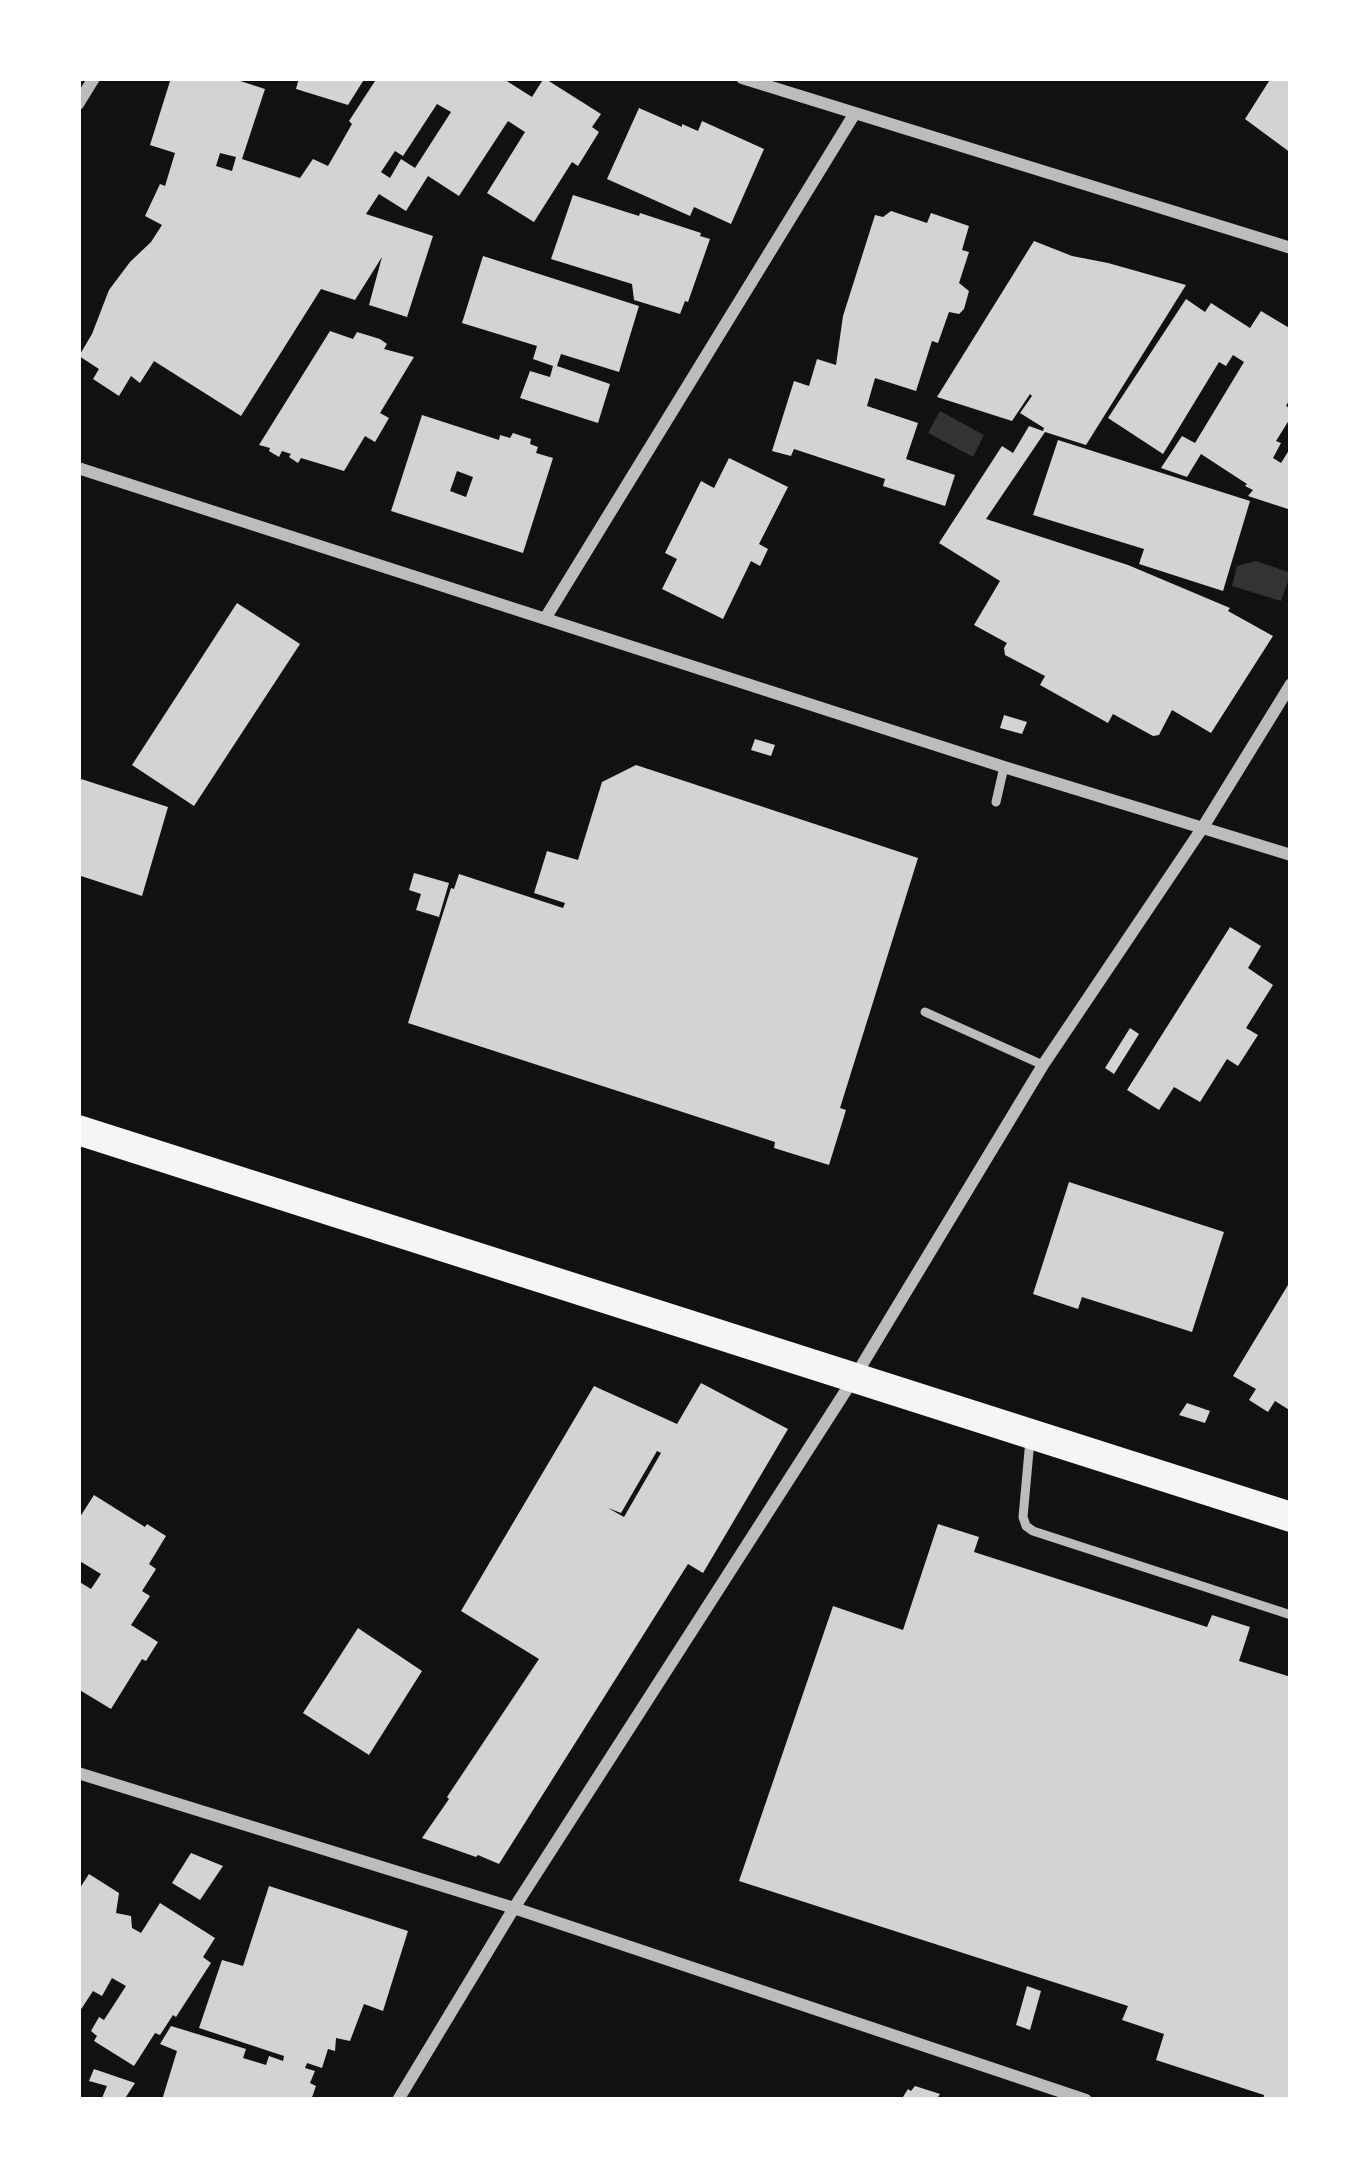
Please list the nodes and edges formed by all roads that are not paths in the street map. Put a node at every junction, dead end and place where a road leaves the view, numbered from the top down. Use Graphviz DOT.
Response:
graph roads {
  1 [pos="94,78"];
  2 [pos="742,78"];
  3 [pos="78,104"];
  4 [pos="855,113"];
  5 [pos="1291,248"];
  6 [pos="78,467"];
  7 [pos="546,617"];
  8 [pos="1291,684"];
  9 [pos="1004,767"];
  10 [pos="996,802"];
  11 [pos="1203,827"];
  12 [pos="1291,856"];
  13 [pos="925,1012"];
  14 [pos="1042,1065"];
  15 [pos="78,1130"];
  16 [pos="854,1378"];
  17 [pos="1030,1435"];
  18 [pos="1291,1517"];
  19 [pos="1291,1615"];
  20 [pos="78,1773"];
  21 [pos="514,1908"];
  22 [pos="398,2100"];
  23 [pos="1086,2100"];
  1 -- 3 [label="street"];
  2 -- 4 [label="street"];
  4 -- 5 [label="street"];
  4 -- 7 [label="street"];
  6 -- 7 [label="street"];
  7 -- 9 [label="street"];
  8 -- 11 [label="street"];
  9 -- 10 [label="lane"];
  9 -- 11 [label="street"];
  11 -- 12 [label="street"];
  11 -- 14 [label="street"];
  13 -- 14 [label="lane"];
  14 -- 16 [label="street"];
  15 -- 16 [label="main road"];
  16 -- 17 [label="main road"];
  16 -- 21 [label="street"];
  17 -- 18 [label="main road"];
  17 -- 19 [label="lane"];
  20 -- 21 [label="street"];
  21 -- 22 [label="street"];
  21 -- 23 [label="street"];
}
